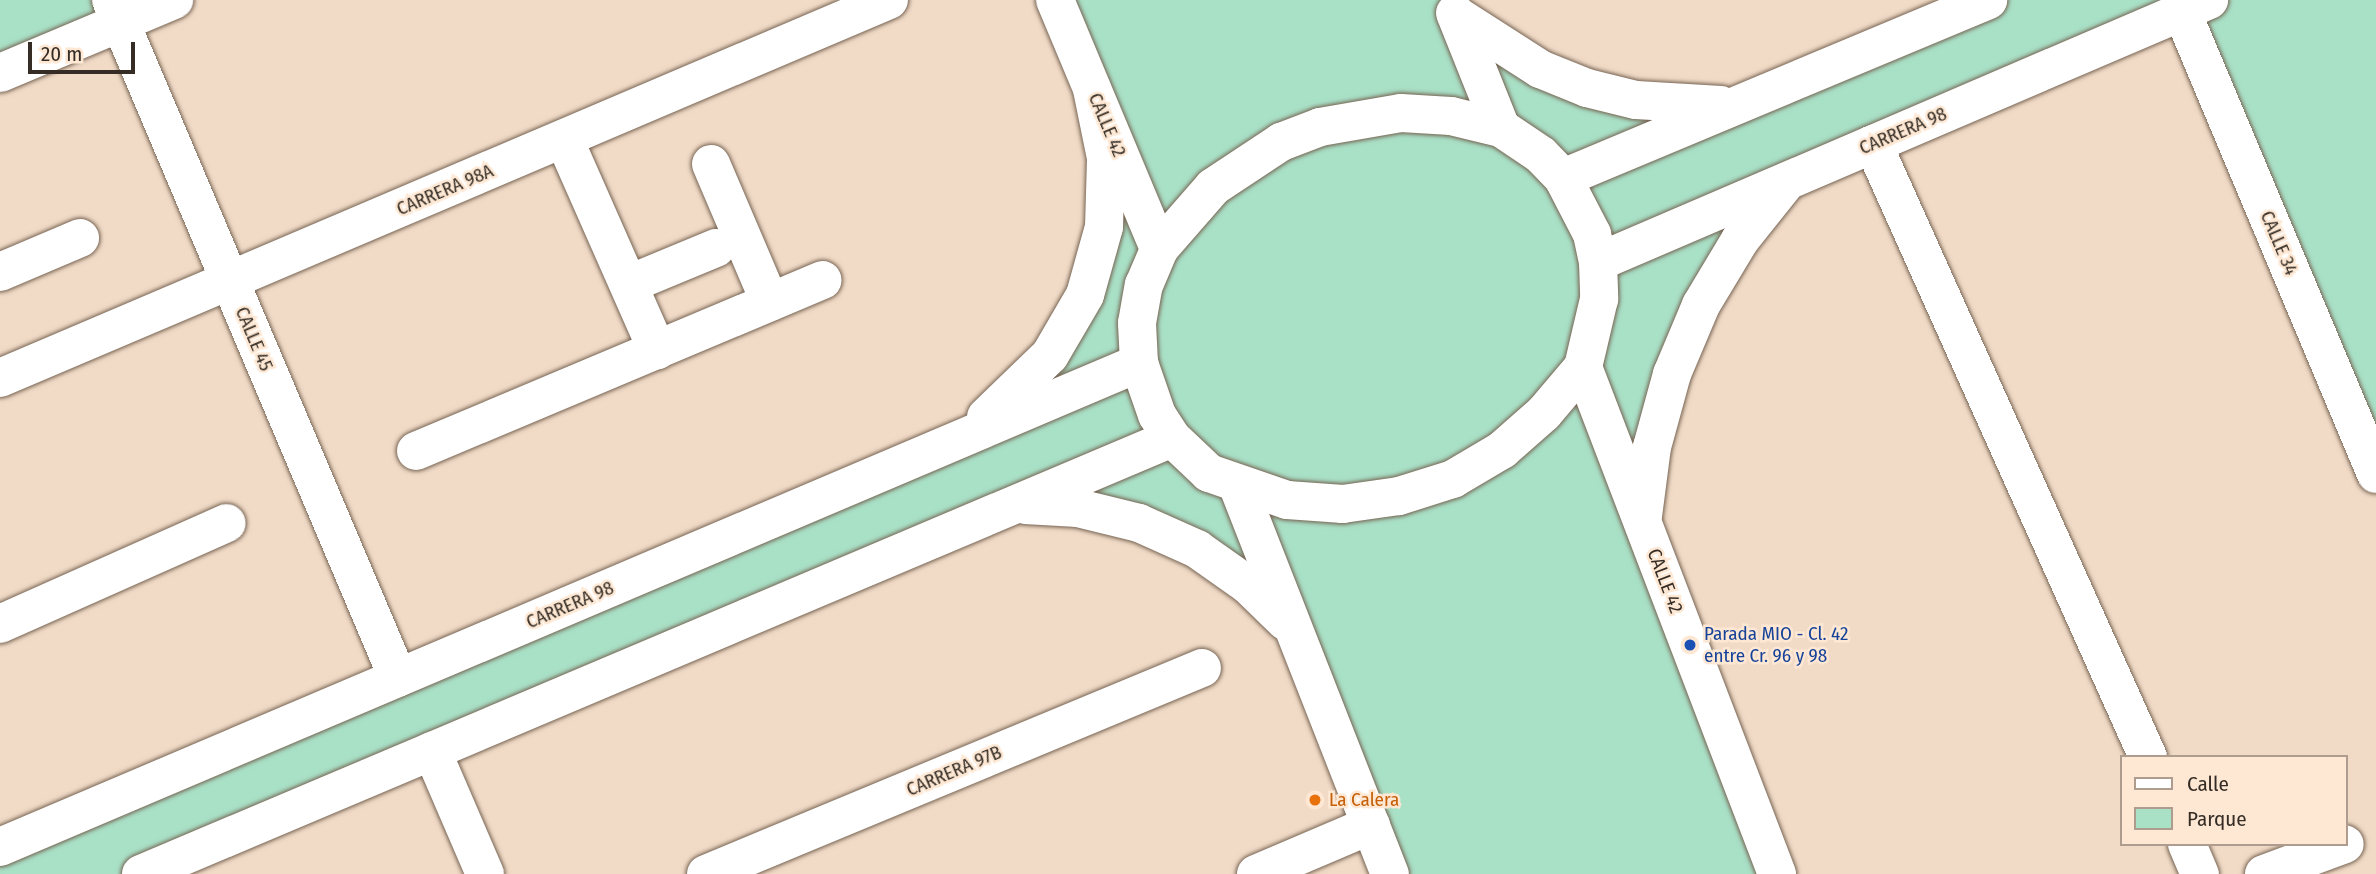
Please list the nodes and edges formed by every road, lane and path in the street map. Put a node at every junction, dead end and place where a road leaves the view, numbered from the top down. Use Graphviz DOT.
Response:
graph roads {
  1 [pos="174,0"];
  2 [pos="889,0"];
  3 [pos="1055,0"];
  4 [pos="1988,0"];
  5 [pos="2195,6"];
  6 [pos="1453,7"];
  7 [pos="115,11"];
  8 [pos="0,73"];
  9 [pos="1092,89"];
  10 [pos="1737,104"];
  11 [pos="1501,128"];
  12 [pos="564,139"];
  13 [pos="1873,144"];
  14 [pos="711,164"];
  15 [pos="1563,178"];
  16 [pos="1787,181"];
  17 [pos="80,239"];
  18 [pos="716,248"];
  19 [pos="1159,250"];
  20 [pos="1598,262"];
  21 [pos="0,272"];
  22 [pos="822,280"];
  23 [pos="230,281"];
  24 [pos="629,284"];
  25 [pos="770,302"];
  26 [pos="657,350"];
  27 [pos="1139,363"];
  28 [pos="1583,367"];
  29 [pos="0,378"];
  30 [pos="1172,438"];
  31 [pos="944,446"];
  32 [pos="416,452"];
  33 [pos="2376,474"];
  34 [pos="1237,484"];
  35 [pos="1014,505"];
  36 [pos="1643,522"];
  37 [pos="227,523"];
  38 [pos="0,624"];
  39 [pos="1294,630"];
  40 [pos="1202,667"];
  41 [pos="398,678"];
  42 [pos="432,751"];
  43 [pos="2147,755"];
  44 [pos="1371,825"];
  45 [pos="2376,833"];
  46 [pos="2348,843"];
  47 [pos="2188,846"];
  48 [pos="2341,846"];
  49 [pos="0,847"];
  50 [pos="141,874"];
  51 [pos="485,874"];
  52 [pos="706,874"];
  53 [pos="1256,874"];
  54 [pos="1390,874"];
  55 [pos="1777,874"];
  56 [pos="2200,874"];
  57 [pos="2264,874"];
  1 -- 7 [label="street"];
  2 -- 12 [label="street, CARRERA 98A"];
  3 -- 9 [label="street, CALLE 42"];
  4 -- 10 [label="street"];
  5 -- 13 [label="street, CARRERA 98"];
  5 -- 33 [label="street, CALLE 34"];
  6 -- 10 [label="street"];
  6 -- 11 [label="street"];
  7 -- 8 [label="street"];
  7 -- 23 [label="street, CALLE 45"];
  9 -- 19 [label="street, CALLE 42"];
  9 -- 31 [label="street"];
  10 -- 15 [label="street"];
  11 -- 15 [label="street"];
  11 -- 19 [label="street"];
  12 -- 23 [label="street, CARRERA 98A"];
  12 -- 24 [label="street"];
  13 -- 16 [label="street, CARRERA 98"];
  13 -- 43 [label="street"];
  14 -- 25 [label="street"];
  15 -- 20 [label="street"];
  16 -- 20 [label="street, CARRERA 98"];
  16 -- 36 [label="street"];
  17 -- 21 [label="street"];
  18 -- 24 [label="street"];
  19 -- 27 [label="street"];
  20 -- 28 [label="street"];
  22 -- 25 [label="street"];
  23 -- 29 [label="street, CARRERA 98A"];
  23 -- 41 [label="street, CALLE 45"];
  24 -- 26 [label="street"];
  25 -- 26 [label="street"];
  26 -- 32 [label="street"];
  27 -- 30 [label="street"];
  27 -- 31 [label="street, CARRERA 98"];
  28 -- 34 [label="street"];
  28 -- 36 [label="street, CALLE 42"];
  30 -- 34 [label="street"];
  30 -- 35 [label="street"];
  31 -- 41 [label="street, CARRERA 98"];
  34 -- 39 [label="street"];
  35 -- 39 [label="street"];
  35 -- 42 [label="street"];
  36 -- 55 [label="street, CALLE 42"];
  37 -- 38 [label="street"];
  39 -- 44 [label="street"];
  40 -- 52 [label="street, CARRERA 97B"];
  41 -- 49 [label="street, CARRERA 98"];
  42 -- 50 [label="street"];
  42 -- 51 [label="street"];
  44 -- 53 [label="street"];
  44 -- 54 [label="street"];
  45 -- 46 [label="street"];
  47 -- 56 [label="street"];
  48 -- 57 [label="street"];
}
